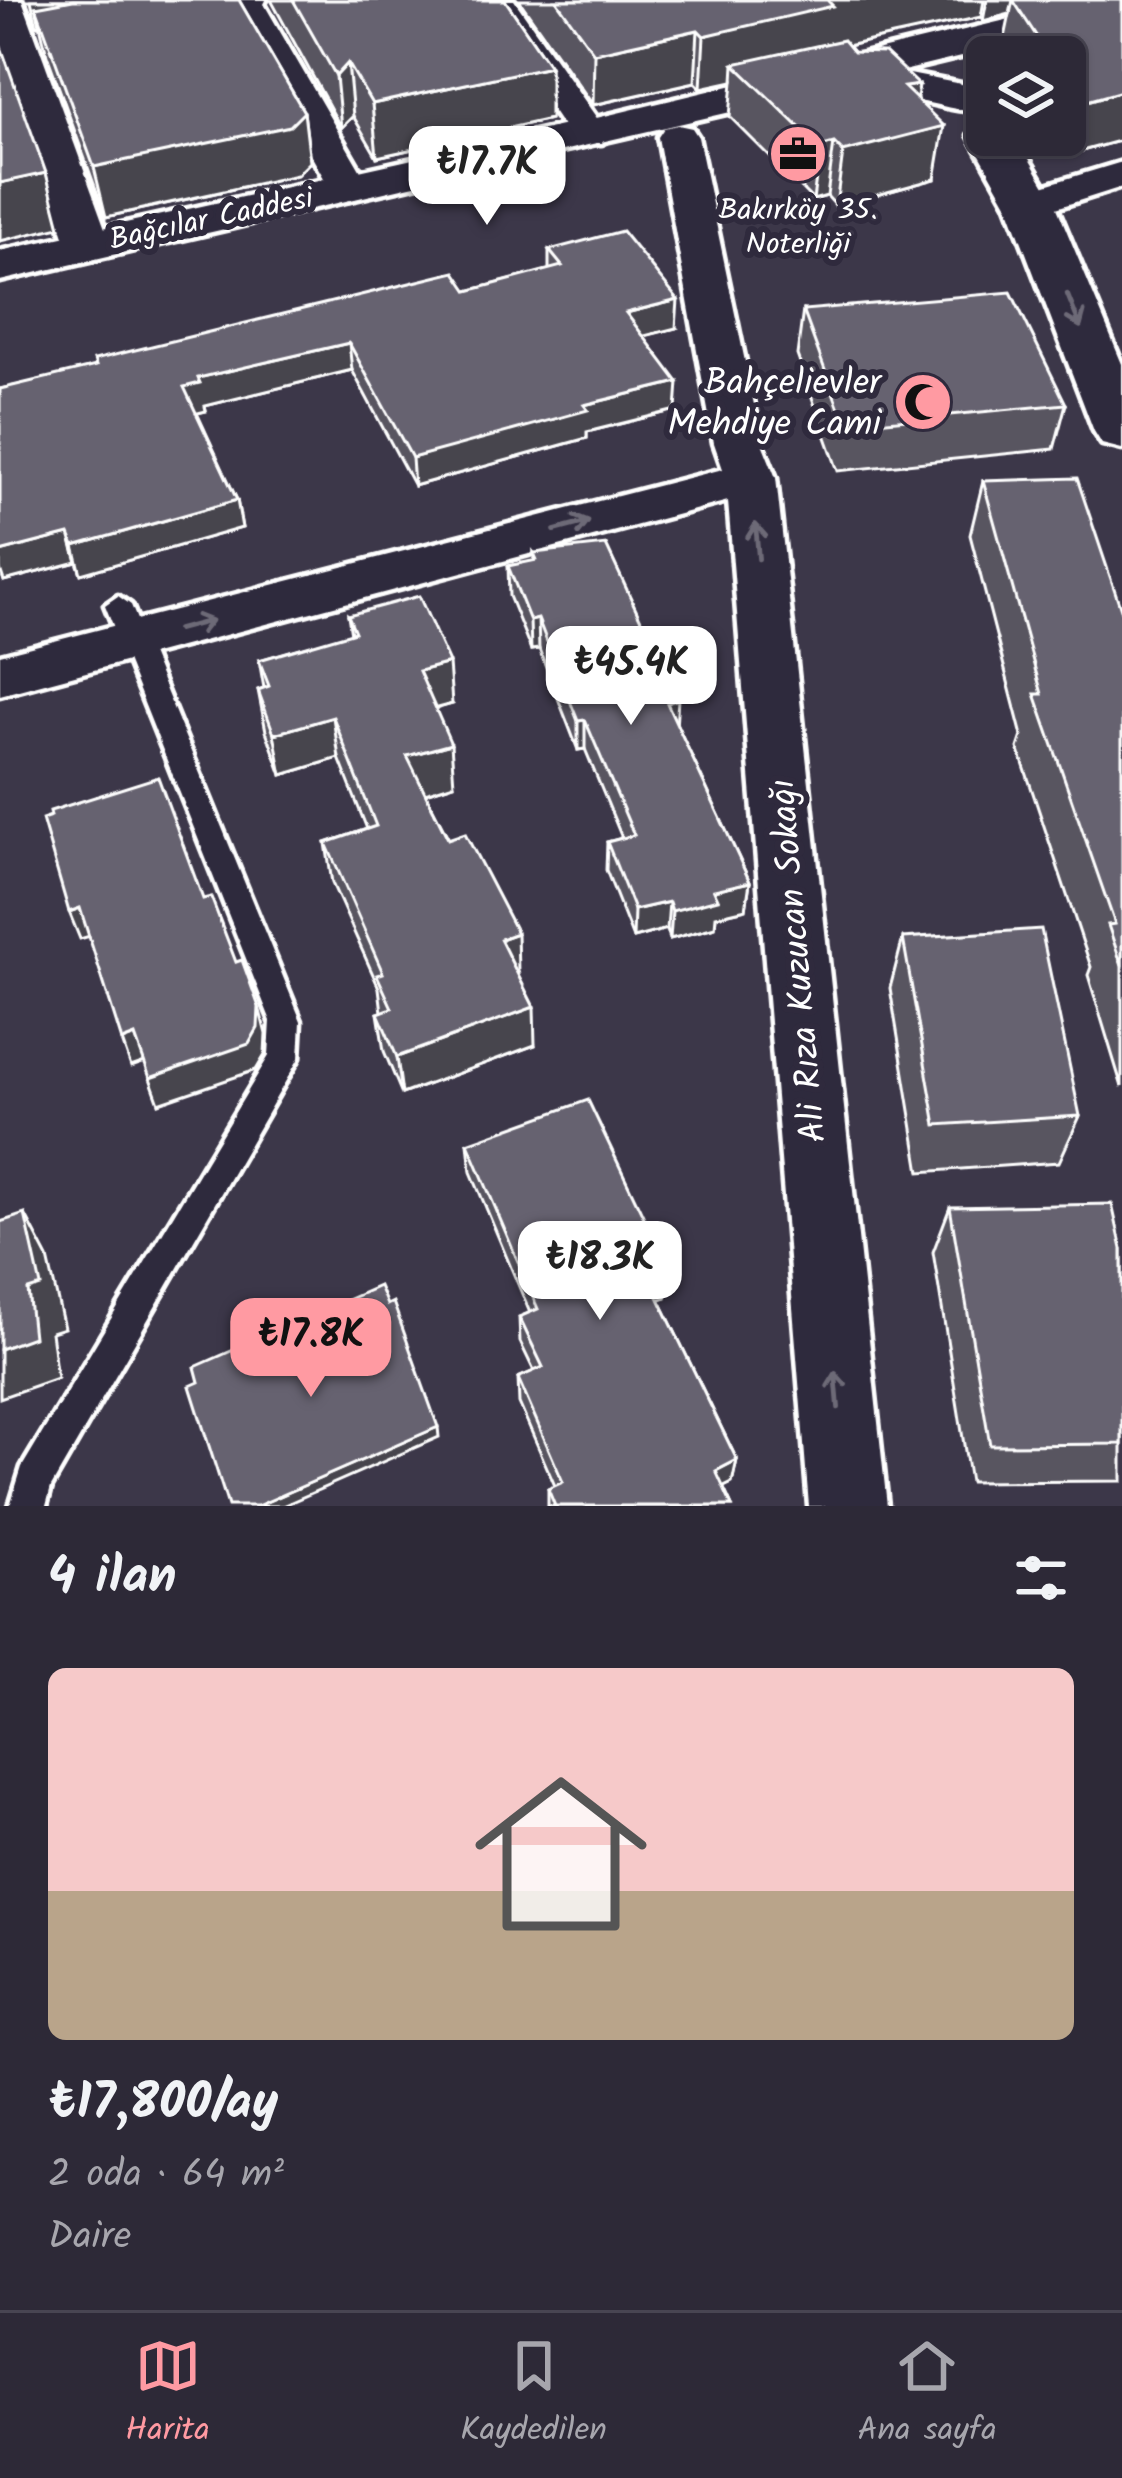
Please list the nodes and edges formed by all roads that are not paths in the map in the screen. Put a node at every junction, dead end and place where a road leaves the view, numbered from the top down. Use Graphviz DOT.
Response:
graph roads {
  1 [pos="4,0"];
  2 [pos="245,0"];
  3 [pos="507,2"];
  4 [pos="1086,10"];
  5 [pos="132,23"];
  6 [pos="65,36"];
  7 [pos="1056,36"];
  8 [pos="10,47"];
  9 [pos="966,93"];
  10 [pos="588,134"];
  11 [pos="678,136"];
  12 [pos="1011,156"];
  13 [pos="1122,175"];
  14 [pos="349,188"];
  15 [pos="1031,203"];
  16 [pos="89,245"];
  17 [pos="0,266"];
  18 [pos="0,298"];
  19 [pos="1122,431"];
  20 [pos="744,461"];
  21 [pos="124,624"];
  22 [pos="0,640"];
  23 [pos="0,676"];
  24 [pos="28,1506"];
  25 [pos="848,1506"];
  1 -- 8 [label="street"];
  2 -- 5 [label="street"];
  2 -- 14 [label="street"];
  3 -- 10 [label="street"];
  4 -- 7 [label="main road"];
  4 -- 10 [label="main road, Bağcılar Caddesi"];
  6 -- 8 [label="street"];
  8 -- 16 [label="street"];
  9 -- 11 [label="main road"];
  10 -- 14 [label="main road, Bağcılar Caddesi"];
  11 -- 18 [label="main road"];
  11 -- 20 [label="street, Ali Rıza Kuzucan Sokağı"];
  12 -- 15 [label="main road"];
  13 -- 15 [label="street"];
  14 -- 16 [label="main road, Bağcılar Caddesi"];
  15 -- 19 [label="main road, one-way"];
  16 -- 17 [label="main road, Bağcılar Caddesi"];
  21 -- 20 [label="street, one-way"];
  25 -- 20 [label="street, Ali Rıza Kuzucan Sokağı, one-way"];
  21 -- 22 [label="street"];
  21 -- 23 [label="street"];
  21 -- 24 [label="lane"];
}
